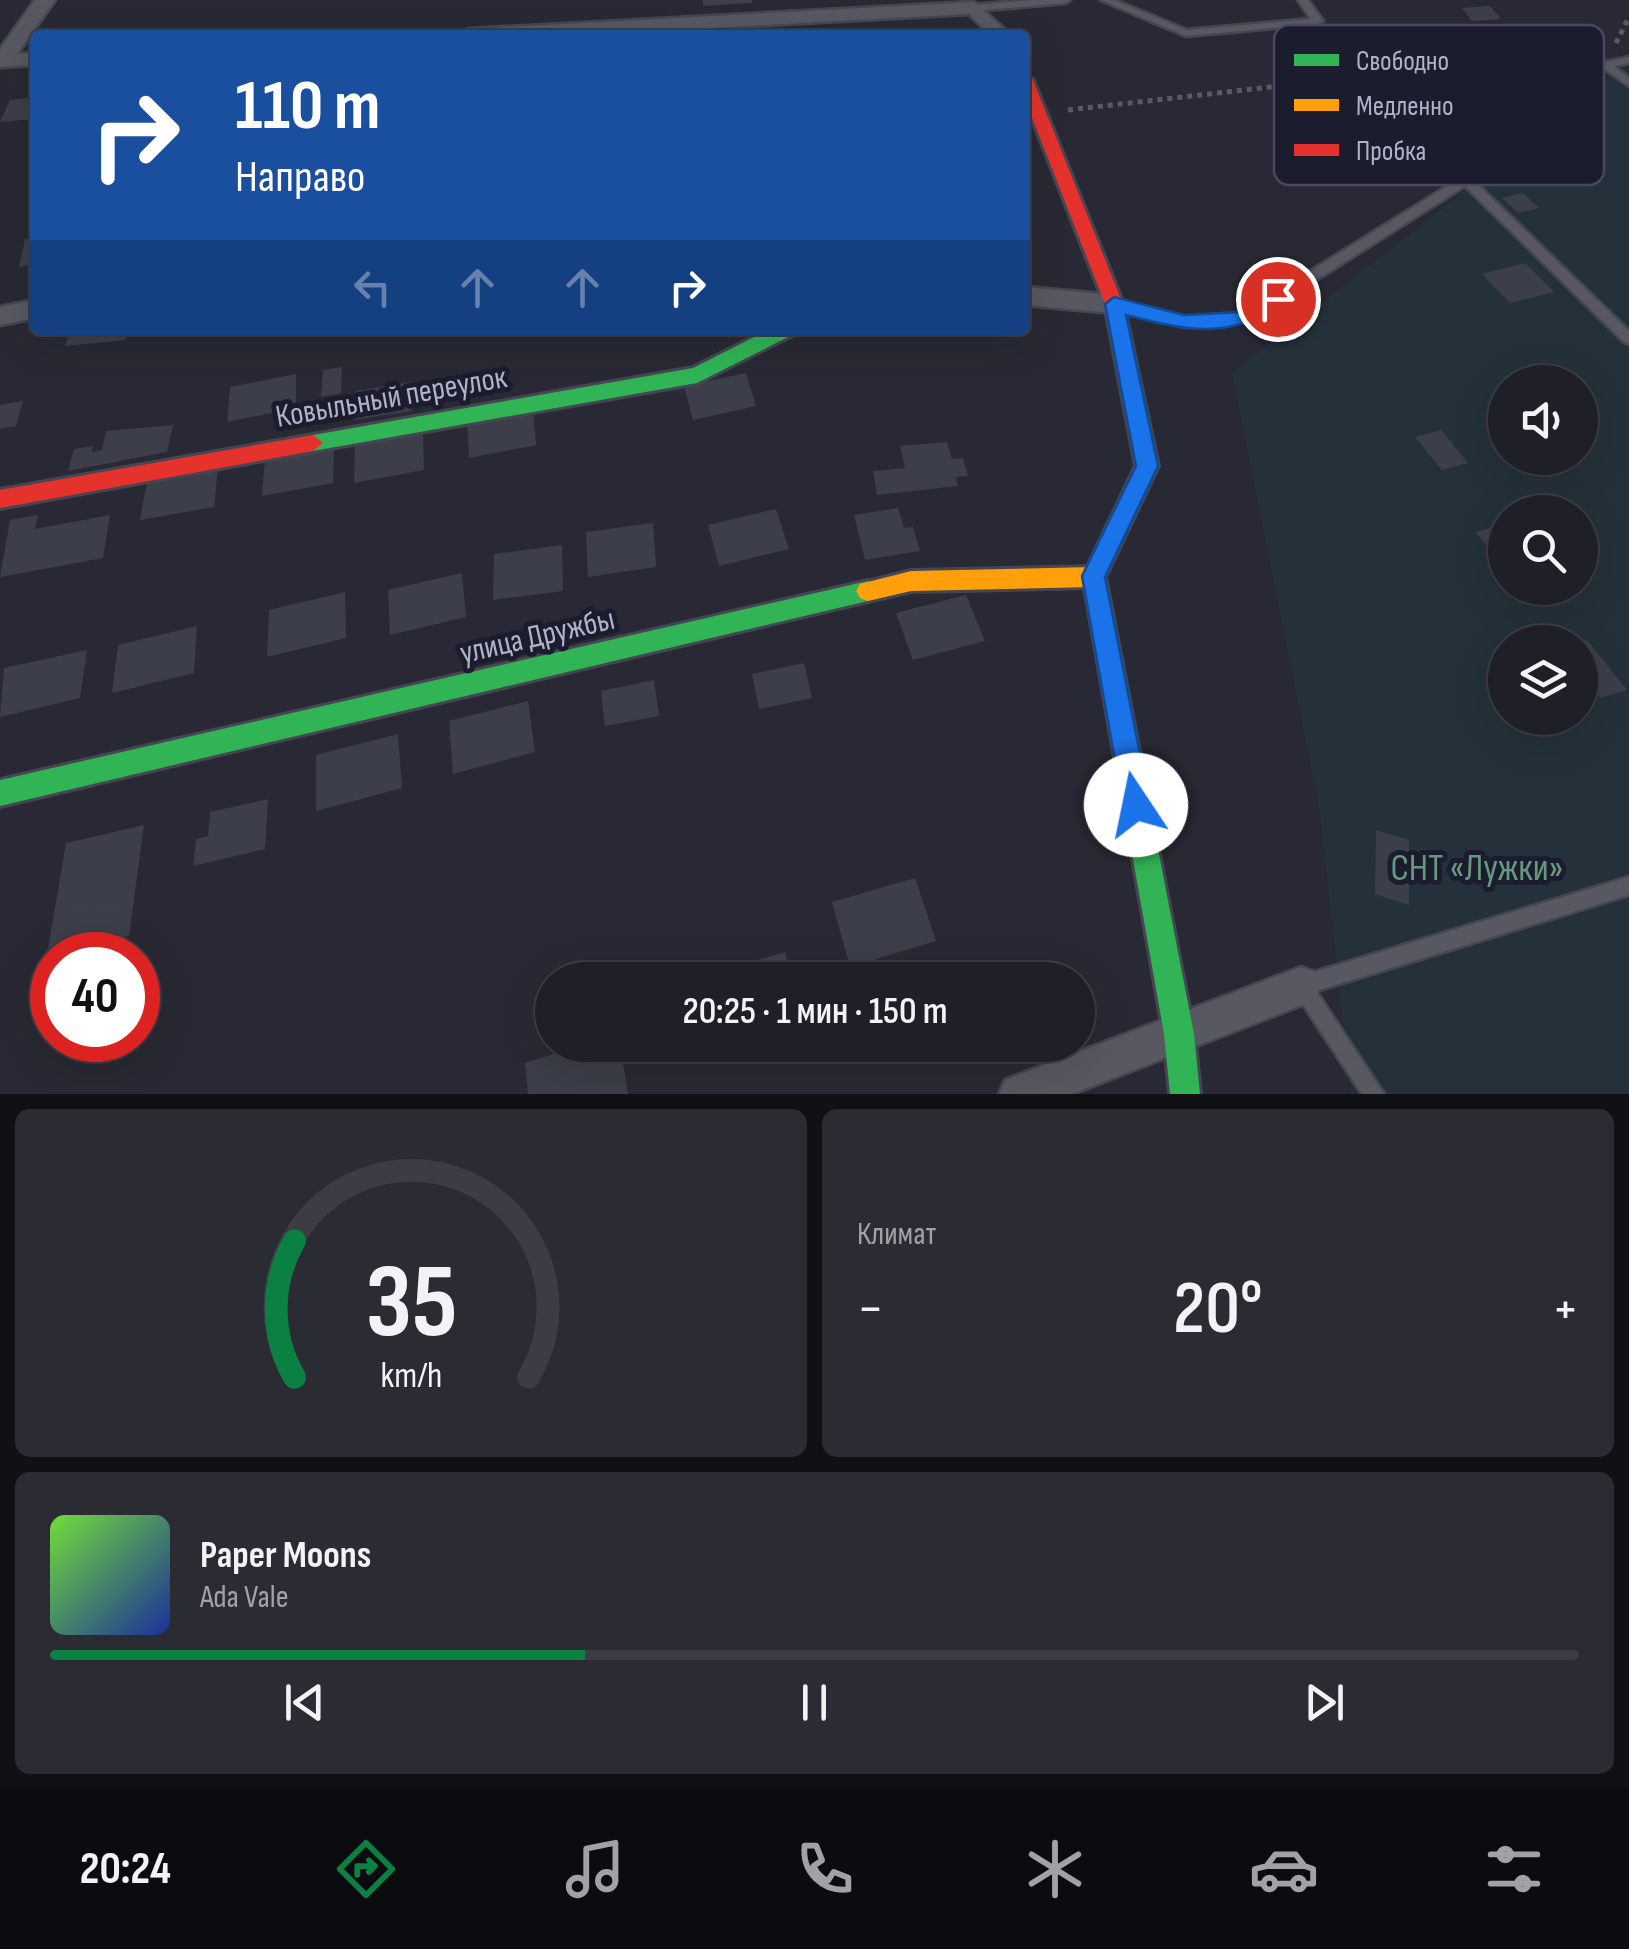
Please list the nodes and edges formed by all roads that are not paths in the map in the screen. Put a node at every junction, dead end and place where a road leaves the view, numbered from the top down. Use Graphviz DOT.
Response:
graph roads {
  1 [pos="44,0"];
  2 [pos="1065,0"];
  3 [pos="1106,0"];
  4 [pos="1303,0"];
  5 [pos="891,6"];
  6 [pos="974,8"];
  7 [pos="541,30"];
  8 [pos="996,30"];
  9 [pos="30,59"];
  10 [pos="1629,60"];
  11 [pos="1,61"];
  12 [pos="1606,65"];
  13 [pos="1629,83"];
  14 [pos="1031,112"];
  15 [pos="1458,185"];
  16 [pos="1471,185"];
  17 [pos="1030,296"];
  18 [pos="1114,304"];
  19 [pos="30,310"];
  20 [pos="0,316"];
  21 [pos="775,335"];
  22 [pos="1629,339"];
  23 [pos="0,499"];
  24 [pos="1094,576"];
  25 [pos="0,793"];
  26 [pos="1629,886"];
  27 [pos="1301,986"];
  28 [pos="1179,1034"];
  29 [pos="1019,1094"];
  30 [pos="1185,1094"];
  31 [pos="1374,1094"];
  1 -- 11 [label="street"];
  2 -- 6 [label="lane"];
  3 -- 4 [label="lane"];
  5 -- 6 [label="street"];
  5 -- 7 [label="street"];
  6 -- 8 [label="street"];
  9 -- 11 [label="street"];
  10 -- 12 [label="lane"];
  12 -- 13 [label="lane"];
  14 -- 18 [label="street"];
  15 -- 18 [label="lane"];
  16 -- 22 [label="lane"];
  17 -- 18 [label="street"];
  18 -- 24 [label="street"];
  19 -- 20 [label="street"];
  21 -- 23 [label="street, Ковыльный переулок"];
  24 -- 25 [label="street, улица Дружбы"];
  24 -- 28 [label="street"];
  26 -- 27 [label="lane"];
  27 -- 28 [label="street"];
  27 -- 31 [label="lane"];
  28 -- 29 [label="street"];
  28 -- 30 [label="street"];
}
